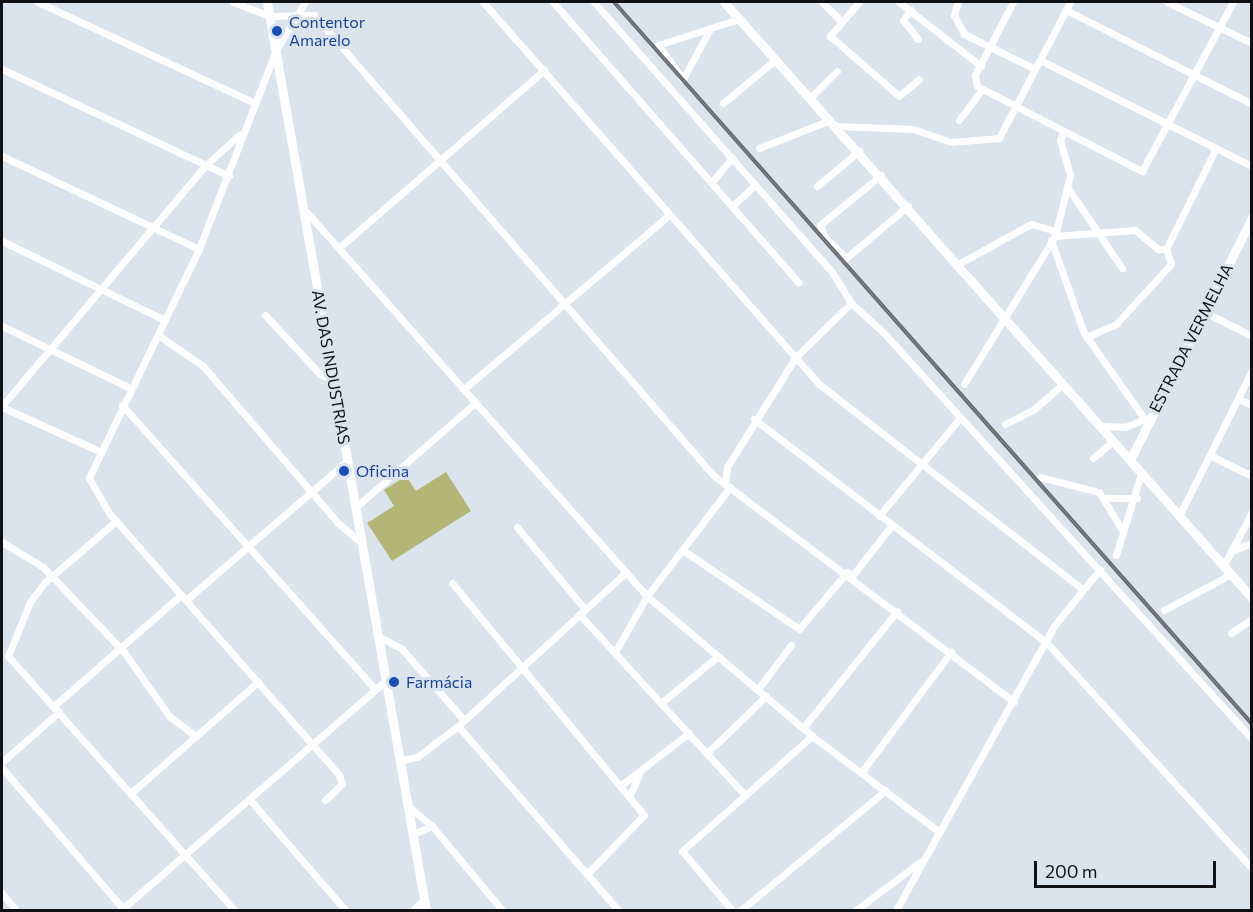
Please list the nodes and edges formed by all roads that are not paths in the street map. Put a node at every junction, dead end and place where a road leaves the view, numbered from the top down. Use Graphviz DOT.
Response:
graph roads {
  1 [pos="38,2"];
  2 [pos="233,2"];
  3 [pos="267,2"];
  4 [pos="305,2"];
  5 [pos="483,2"];
  6 [pos="553,2"];
  7 [pos="594,2"];
  8 [pos="724,2"];
  9 [pos="822,2"];
  10 [pos="859,2"];
  11 [pos="899,2"];
  12 [pos="958,2"];
  13 [pos="1013,2"];
  14 [pos="1070,2"];
  15 [pos="1171,2"];
  16 [pos="1233,2"];
  17 [pos="911,10"];
  18 [pos="1066,10"];
  19 [pos="300,13"];
  20 [pos="269,16"];
  21 [pos="739,19"];
  22 [pos="839,19"];
  23 [pos="1220,28"];
  24 [pos="710,29"];
  25 [pos="918,39"];
  26 [pos="1251,43"];
  27 [pos="991,47"];
  28 [pos="276,50"];
  29 [pos="775,60"];
  30 [pos="1040,60"];
  31 [pos="981,66"];
  32 [pos="2,69"];
  33 [pos="1035,69"];
  34 [pos="544,70"];
  35 [pos="837,71"];
  36 [pos="1195,76"];
  37 [pos="919,79"];
  38 [pos="982,90"];
  39 [pos="810,98"];
  40 [pos="723,102"];
  41 [pos="255,103"];
  42 [pos="1251,105"];
  43 [pos="1017,107"];
  44 [pos="959,120"];
  45 [pos="832,123"];
  46 [pos="1170,123"];
  47 [pos="1064,131"];
  48 [pos="239,135"];
  49 [pos="759,148"];
  50 [pos="1216,148"];
  51 [pos="859,151"];
  52 [pos="2,156"];
  53 [pos="732,158"];
  54 [pos="440,160"];
  55 [pos="206,165"];
  56 [pos="1251,166"];
  57 [pos="881,175"];
  58 [pos="229,176"];
  59 [pos="711,183"];
  60 [pos="755,185"];
  61 [pos="817,186"];
  62 [pos="1068,188"];
  63 [pos="732,206"];
  64 [pos="908,206"];
  65 [pos="303,208"];
  66 [pos="669,215"];
  67 [pos="1251,217"];
  68 [pos="152,228"];
  69 [pos="1101,233"];
  70 [pos="1054,235"];
  71 [pos="2,241"];
  72 [pos="341,246"];
  73 [pos="199,249"];
  74 [pos="1166,249"];
  75 [pos="958,264"];
  76 [pos="1122,268"];
  77 [pos="799,283"];
  78 [pos="102,289"];
  79 [pos="566,302"];
  80 [pos="851,303"];
  81 [pos="1204,312"];
  82 [pos="265,315"];
  83 [pos="1007,319"];
  84 [pos="165,320"];
  85 [pos="2,326"];
  86 [pos="158,335"];
  87 [pos="1251,336"];
  88 [pos="1086,337"];
  89 [pos="50,350"];
  90 [pos="795,358"];
  91 [pos="1251,370"];
  92 [pos="333,380"];
  93 [pos="964,384"];
  94 [pos="1063,384"];
  95 [pos="130,388"];
  96 [pos="464,389"];
  97 [pos="1238,399"];
  98 [pos="476,402"];
  99 [pos="122,405"];
  100 [pos="1251,405"];
  101 [pos="2,406"];
  102 [pos="754,419"];
  103 [pos="959,419"];
  104 [pos="1147,421"];
  105 [pos="1005,423"];
  106 [pos="1100,426"];
  107 [pos="1113,441"];
  108 [pos="101,452"];
  109 [pos="1209,455"];
  110 [pos="1093,458"];
  111 [pos="1130,460"];
  112 [pos="347,461"];
  113 [pos="922,464"];
  114 [pos="727,467"];
  115 [pos="1141,473"];
  116 [pos="713,474"];
  117 [pos="1251,476"];
  118 [pos="1040,477"];
  119 [pos="728,485"];
  120 [pos="310,491"];
  121 [pos="1106,498"];
  122 [pos="1137,498"];
  123 [pos="356,507"];
  124 [pos="1251,512"];
  125 [pos="879,516"];
  126 [pos="1179,516"];
  127 [pos="116,521"];
  128 [pos="891,525"];
  129 [pos="517,526"];
  130 [pos="1122,530"];
  131 [pos="2,542"];
  132 [pos="361,542"];
  133 [pos="1251,543"];
  134 [pos="247,544"];
  135 [pos="684,550"];
  136 [pos="1231,551"];
  137 [pos="1116,555"];
  138 [pos="1224,565"];
  139 [pos="1100,569"];
  140 [pos="626,572"];
  141 [pos="850,574"];
  142 [pos="1231,574"];
  143 [pos="50,576"];
  144 [pos="452,583"];
  145 [pos="1081,588"];
  146 [pos="647,596"];
  147 [pos="184,597"];
  148 [pos="1251,598"];
  149 [pos="1164,610"];
  150 [pos="582,611"];
  151 [pos="897,611"];
  152 [pos="1251,619"];
  153 [pos="1231,633"];
  154 [pos="378,636"];
  155 [pos="1047,643"];
  156 [pos="791,645"];
  157 [pos="119,648"];
  158 [pos="615,652"];
  159 [pos="951,652"];
  160 [pos="717,657"];
  161 [pos="523,668"];
  162 [pos="385,681"];
  163 [pos="258,682"];
  164 [pos="375,689"];
  165 [pos="758,689"];
  166 [pos="766,696"];
  167 [pos="1014,702"];
  168 [pos="662,703"];
  169 [pos="57,709"];
  170 [pos="461,723"];
  171 [pos="803,728"];
  172 [pos="183,729"];
  173 [pos="689,734"];
  174 [pos="196,736"];
  175 [pos="812,736"];
  176 [pos="1251,739"];
  177 [pos="190,742"];
  178 [pos="311,745"];
  179 [pos="707,753"];
  180 [pos="399,761"];
  181 [pos="2,762"];
  182 [pos="2,768"];
  183 [pos="861,773"];
  184 [pos="639,776"];
  185 [pos="875,783"];
  186 [pos="620,786"];
  187 [pos="886,790"];
  188 [pos="131,794"];
  189 [pos="745,795"];
  190 [pos="629,797"];
  191 [pos="871,797"];
  192 [pos="249,799"];
  193 [pos="325,800"];
  194 [pos="410,808"];
  195 [pos="432,826"];
  196 [pos="938,831"];
  197 [pos="413,834"];
  198 [pos="186,854"];
  199 [pos="920,862"];
  200 [pos="1250,863"];
  201 [pos="587,874"];
  202 [pos="2,893"];
  203 [pos="5,903"];
  204 [pos="425,905"];
  205 [pos="16,910"];
  206 [pos="122,910"];
  207 [pos="234,910"];
  208 [pos="345,910"];
  209 [pos="413,910"];
  210 [pos="502,910"];
  211 [pos="618,910"];
  212 [pos="732,910"];
  213 [pos="741,910"];
  214 [pos="856,910"];
  215 [pos="896,910"];
  1 -- 41 [label="street"];
  2 -- 20 [label="street"];
  3 -- 20 [label="street, AV. DAS INDUSTRIAS"];
  4 -- 19 [label="street"];
  5 -- 34 [label="street"];
  6 -- 59 [label="street"];
  7 -- 53 [label="street"];
  8 -- 21 [label="street"];
  9 -- 22 [label="street"];
  10 -- 22 [label="street"];
  11 -- 17 [label="street"];
  12 -- 27 [label="street"];
  13 -- 27 [label="street"];
  14 -- 18 [label="street"];
  15 -- 23 [label="street"];
  16 -- 23 [label="street"];
  17 -- 25 [label="street"];
  17 -- 31 [label="street"];
  18 -- 30 [label="street"];
  18 -- 36 [label="street"];
  19 -- 20 [label="street"];
  19 -- 28 [label="street"];
  19 -- 54 [label="street"];
  20 -- 28 [label="street, AV. DAS INDUSTRIAS"];
  21 -- 24 [label="street"];
  21 -- 29 [label="street"];
  22 -- 37 [label="street"];
  23 -- 26 [label="street"];
  23 -- 36 [label="street"];
  24 -- 24 [label="street"];
  27 -- 31 [label="street"];
  27 -- 33 [label="street"];
  28 -- 41 [label="street"];
  28 -- 65 [label="street, AV. DAS INDUSTRIAS"];
  29 -- 39 [label="street"];
  29 -- 40 [label="street"];
  30 -- 33 [label="street"];
  30 -- 46 [label="street"];
  31 -- 38 [label="street"];
  32 -- 55 [label="street"];
  33 -- 43 [label="street"];
  34 -- 54 [label="street"];
  34 -- 66 [label="street"];
  35 -- 39 [label="street"];
  36 -- 42 [label="street"];
  36 -- 46 [label="street"];
  38 -- 43 [label="street"];
  38 -- 44 [label="street"];
  39 -- 45 [label="street"];
  41 -- 48 [label="street"];
  43 -- 45 [label="street"];
  43 -- 47 [label="street"];
  45 -- 49 [label="street"];
  45 -- 51 [label="street"];
  46 -- 47 [label="street"];
  46 -- 50 [label="street"];
  47 -- 62 [label="street"];
  48 -- 55 [label="street"];
  48 -- 58 [label="street"];
  50 -- 56 [label="street"];
  50 -- 74 [label="street"];
  51 -- 57 [label="street"];
  51 -- 61 [label="street"];
  52 -- 68 [label="street"];
  53 -- 59 [label="street"];
  53 -- 60 [label="street"];
  54 -- 72 [label="street"];
  54 -- 79 [label="street"];
  55 -- 58 [label="street"];
  55 -- 68 [label="street"];
  57 -- 64 [label="street"];
  57 -- 64 [label="street"];
  58 -- 73 [label="street"];
  59 -- 63 [label="street"];
  60 -- 63 [label="street"];
  60 -- 80 [label="street"];
  62 -- 69 [label="street"];
  62 -- 70 [label="street"];
  63 -- 77 [label="street"];
  64 -- 75 [label="street"];
  65 -- 72 [label="street"];
  65 -- 92 [label="street, AV. DAS INDUSTRIAS"];
  66 -- 79 [label="street"];
  66 -- 90 [label="street"];
  67 -- 81 [label="street, ESTRADA VERMELHA"];
  68 -- 73 [label="street"];
  68 -- 78 [label="street"];
  69 -- 70 [label="street"];
  69 -- 74 [label="street"];
  69 -- 76 [label="street"];
  70 -- 75 [label="street"];
  70 -- 83 [label="street"];
  70 -- 88 [label="street"];
  71 -- 78 [label="street"];
  72 -- 96 [label="street"];
  73 -- 84 [label="street"];
  74 -- 88 [label="street"];
  75 -- 83 [label="street"];
  78 -- 84 [label="street"];
  78 -- 89 [label="street"];
  79 -- 96 [label="street"];
  79 -- 116 [label="street"];
  80 -- 90 [label="street"];
  80 -- 103 [label="street"];
  81 -- 87 [label="street"];
  81 -- 104 [label="street, ESTRADA VERMELHA"];
  82 -- 92 [label="street"];
  83 -- 93 [label="street"];
  83 -- 94 [label="street"];
  84 -- 86 [label="street"];
  85 -- 89 [label="street"];
  86 -- 95 [label="street"];
  86 -- 120 [label="street"];
  88 -- 104 [label="street"];
  89 -- 95 [label="street"];
  89 -- 101 [label="street"];
  90 -- 102 [label="street"];
  90 -- 113 [label="street"];
  91 -- 97 [label="street"];
  92 -- 112 [label="street, AV. DAS INDUSTRIAS"];
  94 -- 105 [label="street"];
  94 -- 106 [label="street"];
  95 -- 99 [label="street"];
  96 -- 98 [label="street"];
  97 -- 100 [label="street"];
  97 -- 109 [label="street"];
  98 -- 123 [label="street"];
  98 -- 140 [label="street"];
  99 -- 108 [label="street"];
  99 -- 134 [label="street"];
  101 -- 108 [label="street"];
  102 -- 114 [label="street"];
  102 -- 125 [label="street"];
  103 -- 113 [label="street"];
  103 -- 139 [label="street"];
  104 -- 106 [label="street"];
  104 -- 111 [label="street, ESTRADA VERMELHA"];
  106 -- 107 [label="street"];
  107 -- 110 [label="street"];
  107 -- 111 [label="street"];
  108 -- 127 [label="street"];
  109 -- 117 [label="street"];
  109 -- 126 [label="street"];
  111 -- 115 [label="street"];
  112 -- 120 [label="street"];
  112 -- 123 [label="street, AV. DAS INDUSTRIAS"];
  113 -- 125 [label="street"];
  113 -- 145 [label="street"];
  114 -- 116 [label="street"];
  114 -- 119 [label="street"];
  115 -- 122 [label="street"];
  115 -- 126 [label="street"];
  116 -- 119 [label="street"];
  118 -- 121 [label="street"];
  119 -- 135 [label="street"];
  119 -- 141 [label="street"];
  120 -- 132 [label="street"];
  120 -- 134 [label="street"];
  121 -- 122 [label="street"];
  121 -- 130 [label="street"];
  122 -- 130 [label="street"];
  123 -- 132 [label="street, AV. DAS INDUSTRIAS"];
  124 -- 136 [label="street"];
  125 -- 128 [label="street"];
  126 -- 138 [label="street"];
  127 -- 143 [label="street"];
  127 -- 147 [label="street"];
  128 -- 141 [label="street"];
  128 -- 155 [label="street"];
  129 -- 150 [label="street"];
  130 -- 137 [label="street"];
  131 -- 143 [label="street"];
  132 -- 154 [label="street, AV. DAS INDUSTRIAS"];
  133 -- 136 [label="street"];
  134 -- 147 [label="street"];
  134 -- 164 [label="street"];
  135 -- 141 [label="street"];
  135 -- 146 [label="street"];
  136 -- 138 [label="street"];
  138 -- 142 [label="street"];
  139 -- 145 [label="street"];
  139 -- 176 [label="street"];
  140 -- 146 [label="street"];
  140 -- 150 [label="street"];
  141 -- 151 [label="street"];
  142 -- 148 [label="street"];
  142 -- 149 [label="street"];
  143 -- 157 [label="street"];
  143 -- 169 [label="street"];
  144 -- 161 [label="street"];
  145 -- 155 [label="street"];
  146 -- 158 [label="street"];
  146 -- 160 [label="street"];
  147 -- 157 [label="street"];
  147 -- 163 [label="street"];
  150 -- 158 [label="street"];
  150 -- 161 [label="street"];
  151 -- 159 [label="street"];
  151 -- 171 [label="street"];
  152 -- 153 [label="street"];
  154 -- 162 [label="street, AV. DAS INDUSTRIAS"];
  154 -- 170 [label="street"];
  155 -- 167 [label="street"];
  155 -- 200 [label="street"];
  156 -- 165 [label="street"];
  157 -- 169 [label="street"];
  157 -- 172 [label="street"];
  158 -- 168 [label="street"];
  159 -- 167 [label="street"];
  159 -- 183 [label="street"];
  160 -- 165 [label="street"];
  160 -- 168 [label="street"];
  161 -- 170 [label="street"];
  161 -- 186 [label="street"];
  162 -- 164 [label="street"];
  162 -- 180 [label="street, AV. DAS INDUSTRIAS"];
  163 -- 174 [label="street"];
  163 -- 178 [label="street"];
  164 -- 178 [label="street"];
  165 -- 166 [label="street"];
  166 -- 171 [label="street"];
  166 -- 179 [label="street"];
  167 -- 196 [label="street"];
  168 -- 173 [label="street"];
  169 -- 181 [label="street"];
  169 -- 188 [label="street"];
  170 -- 180 [label="street"];
  170 -- 201 [label="street"];
  171 -- 175 [label="street"];
  172 -- 174 [label="street"];
  172 -- 177 [label="street"];
  173 -- 179 [label="street"];
  173 -- 184 [label="street"];
  174 -- 177 [label="street"];
  175 -- 183 [label="street"];
  175 -- 189 [label="street"];
  177 -- 188 [label="street"];
  178 -- 192 [label="street"];
  178 -- 193 [label="street"];
  179 -- 189 [label="street"];
  180 -- 194 [label="street, AV. DAS INDUSTRIAS"];
  182 -- 206 [label="street"];
  183 -- 185 [label="street"];
  184 -- 186 [label="street"];
  184 -- 190 [label="street"];
  185 -- 187 [label="street"];
  185 -- 191 [label="street"];
  186 -- 190 [label="street"];
  187 -- 191 [label="street"];
  187 -- 196 [label="street"];
  188 -- 198 [label="street"];
  189 -- 212 [label="street"];
  190 -- 201 [label="street"];
  191 -- 213 [label="street"];
  192 -- 198 [label="street"];
  192 -- 208 [label="street"];
  194 -- 195 [label="street"];
  194 -- 197 [label="street, AV. DAS INDUSTRIAS"];
  195 -- 197 [label="street"];
  195 -- 210 [label="street"];
  196 -- 199 [label="street"];
  197 -- 204 [label="street, AV. DAS INDUSTRIAS"];
  198 -- 206 [label="street"];
  198 -- 207 [label="street"];
  199 -- 214 [label="street"];
  199 -- 215 [label="street"];
  201 -- 211 [label="street"];
  202 -- 203 [label="street"];
  203 -- 205 [label="street"];
  204 -- 209 [label="street"];
}
